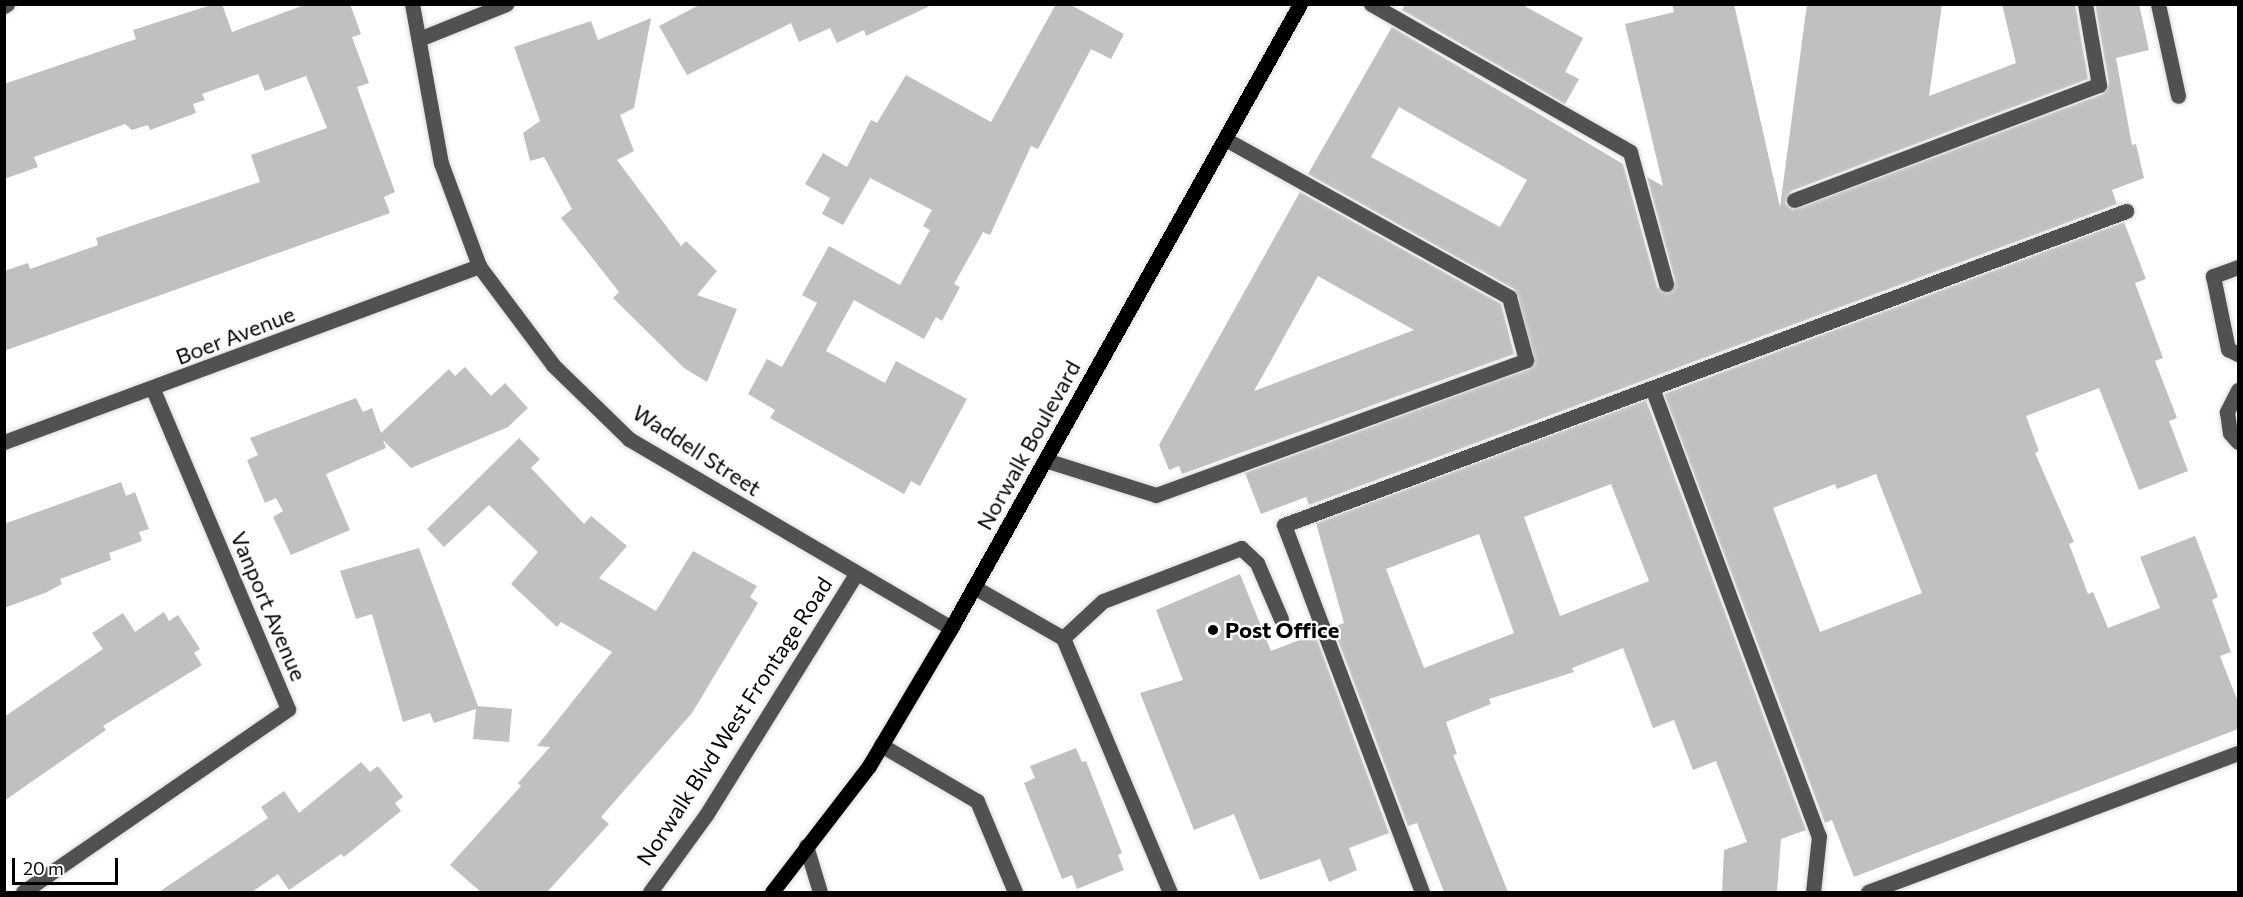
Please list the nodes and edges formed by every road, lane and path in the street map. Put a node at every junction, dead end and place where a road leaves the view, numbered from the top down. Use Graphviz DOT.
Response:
graph roads {
  1 [pos="412,4"];
  2 [pos="506,4"];
  3 [pos="1300,4"];
  4 [pos="1371,4"];
  5 [pos="2085,4"];
  6 [pos="2158,4"];
  7 [pos="420,39"];
  8 [pos="2178,96"];
  9 [pos="1225,139"];
  10 [pos="1794,200"];
  11 [pos="2126,211"];
  12 [pos="479,266"];
  13 [pos="2238,267"];
  14 [pos="1666,284"];
  15 [pos="2238,354"];
  16 [pos="1652,388"];
  17 [pos="153,390"];
  18 [pos="2238,390"];
  19 [pos="4,442"];
  20 [pos="2238,442"];
  21 [pos="1045,460"];
  22 [pos="856,574"];
  23 [pos="974,588"];
  24 [pos="1281,619"];
  25 [pos="951,628"];
  26 [pos="1063,638"];
  27 [pos="882,745"];
  28 [pos="2238,753"];
  29 [pos="806,846"];
  30 [pos="23,892"];
  31 [pos="650,892"];
  32 [pos="772,892"];
  33 [pos="820,892"];
  34 [pos="1015,892"];
  35 [pos="1170,892"];
  36 [pos="1422,892"];
  37 [pos="1813,892"];
  38 [pos="1868,892"];
  1 -- 7 [label="street, Waddell Street"];
  2 -- 7 [label="street"];
  3 -- 9 [label="main road, Norwalk Boulevard"];
  4 -- 14 [label="street"];
  5 -- 10 [label="street"];
  6 -- 8 [label="street"];
  7 -- 12 [label="street, Waddell Street"];
  9 -- 21 [label="main road, Norwalk Boulevard"];
  9 -- 21 [label="street"];
  11 -- 16 [label="street"];
  12 -- 17 [label="street, Boer Avenue"];
  12 -- 22 [label="street, Waddell Street"];
  13 -- 15 [label="street"];
  16 -- 36 [label="street"];
  16 -- 37 [label="street"];
  17 -- 19 [label="street, Boer Avenue"];
  17 -- 30 [label="street, Vanport Avenue"];
  18 -- 20 [label="street"];
  21 -- 23 [label="main road, Norwalk Boulevard"];
  22 -- 25 [label="street, Waddell Street"];
  22 -- 31 [label="street, Norwalk Blvd West Frontage Road"];
  23 -- 25 [label="main road, Norwalk Boulevard"];
  23 -- 26 [label="street"];
  24 -- 26 [label="street"];
  25 -- 27 [label="main road, Norwalk Boulevard"];
  26 -- 35 [label="street"];
  27 -- 29 [label="main road, Norwalk Boulevard"];
  27 -- 34 [label="street"];
  28 -- 38 [label="street"];
  29 -- 32 [label="main road, Norwalk Boulevard"];
  29 -- 33 [label="street"];
}
